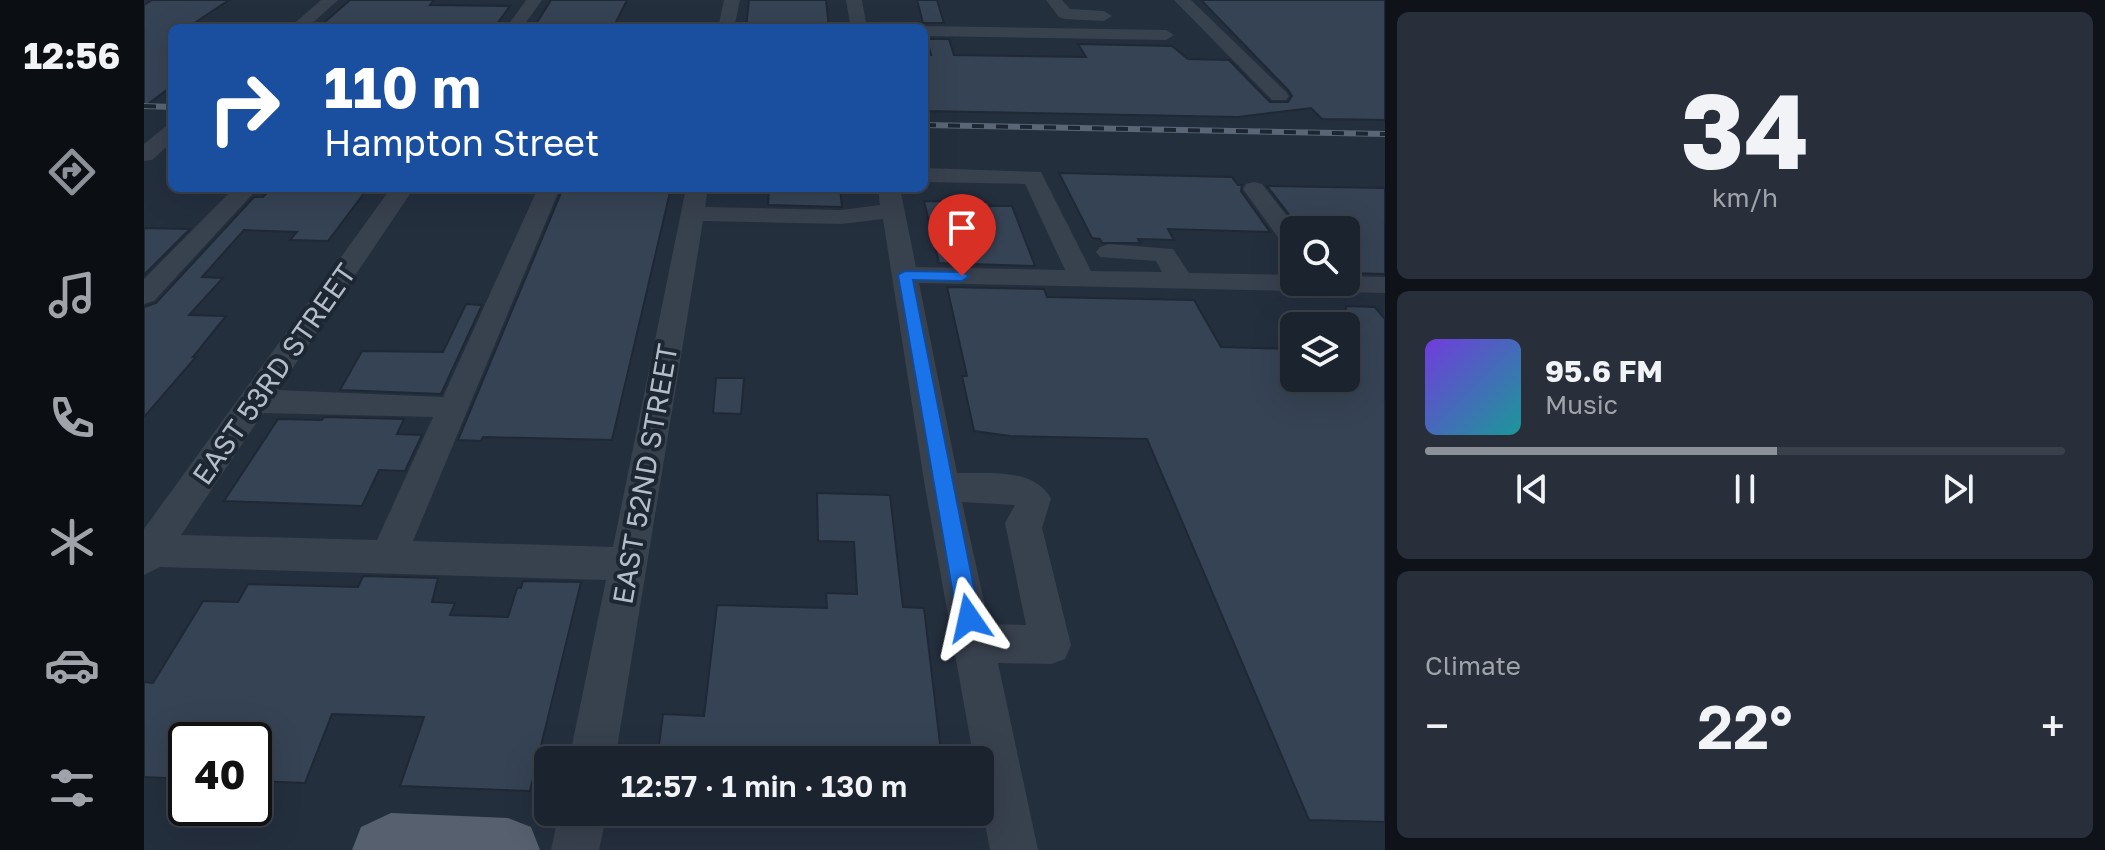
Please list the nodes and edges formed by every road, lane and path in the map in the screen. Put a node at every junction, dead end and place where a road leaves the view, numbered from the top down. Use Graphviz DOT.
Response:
graph roads {
  1 [pos="330,0"];
  2 [pos="534,0"];
  3 [pos="732,0"];
  4 [pos="854,0"];
  5 [pos="1054,0"];
  6 [pos="1182,0"];
  7 [pos="1115,16"];
  8 [pos="302,24"];
  9 [pos="517,24"];
  10 [pos="727,24"];
  11 [pos="858,24"];
  12 [pos="928,31"];
  13 [pos="1166,35"];
  14 [pos="1279,96"];
  15 [pos="168,135"];
  16 [pos="144,136"];
  17 [pos="168,137"];
  18 [pos="144,155"];
  19 [pos="928,175"];
  20 [pos="1254,189"];
  21 [pos="243,192"];
  22 [pos="400,192"];
  23 [pos="547,192"];
  24 [pos="891,200"];
  25 [pos="695,201"];
  26 [pos="1280,223"];
  27 [pos="1109,252"];
  28 [pos="905,275"];
  29 [pos="1082,279"];
  30 [pos="1181,281"];
  31 [pos="1280,282"];
  32 [pos="1360,287"];
  33 [pos="1381,289"];
  34 [pos="144,295"];
  35 [pos="254,401"];
  36 [pos="435,406"];
  37 [pos="942,487"];
  38 [pos="146,553"];
  39 [pos="389,555"];
  40 [pos="629,564"];
  41 [pos="973,643"];
  42 [pos="595,746"];
  43 [pos="580,826"];
  44 [pos="384,850"];
  45 [pos="508,850"];
  46 [pos="575,850"];
  47 [pos="1014,850"];
  1 -- 8 [label="street"];
  2 -- 9 [label="street"];
  3 -- 10 [label="street"];
  4 -- 11 [label="street"];
  5 -- 7 [label="street"];
  6 -- 14 [label="street"];
  12 -- 13 [label="street"];
  15 -- 16 [label="street"];
  17 -- 18 [label="street"];
  19 -- 29 [label="street"];
  20 -- 26 [label="street"];
  21 -- 34 [label="street"];
  22 -- 35 [label="street, EAST 53RD STREET"];
  23 -- 39 [label="street"];
  24 -- 25 [label="street"];
  24 -- 28 [label="street"];
  25 -- 40 [label="street, EAST 52ND STREET"];
  27 -- 30 [label="street"];
  28 -- 29 [label="street"];
  28 -- 37 [label="street"];
  29 -- 30 [label="street"];
  30 -- 31 [label="street"];
  32 -- 33 [label="street"];
  35 -- 36 [label="street"];
  35 -- 38 [label="street, EAST 53RD STREET"];
  37 -- 41 [label="street"];
  37 -- 41 [label="street"];
  38 -- 39 [label="street"];
  39 -- 40 [label="street"];
  40 -- 42 [label="street, EAST 52ND STREET"];
  41 -- 47 [label="street"];
  43 -- 46 [label="street"];
  44 -- 45 [label="main road"];
}
